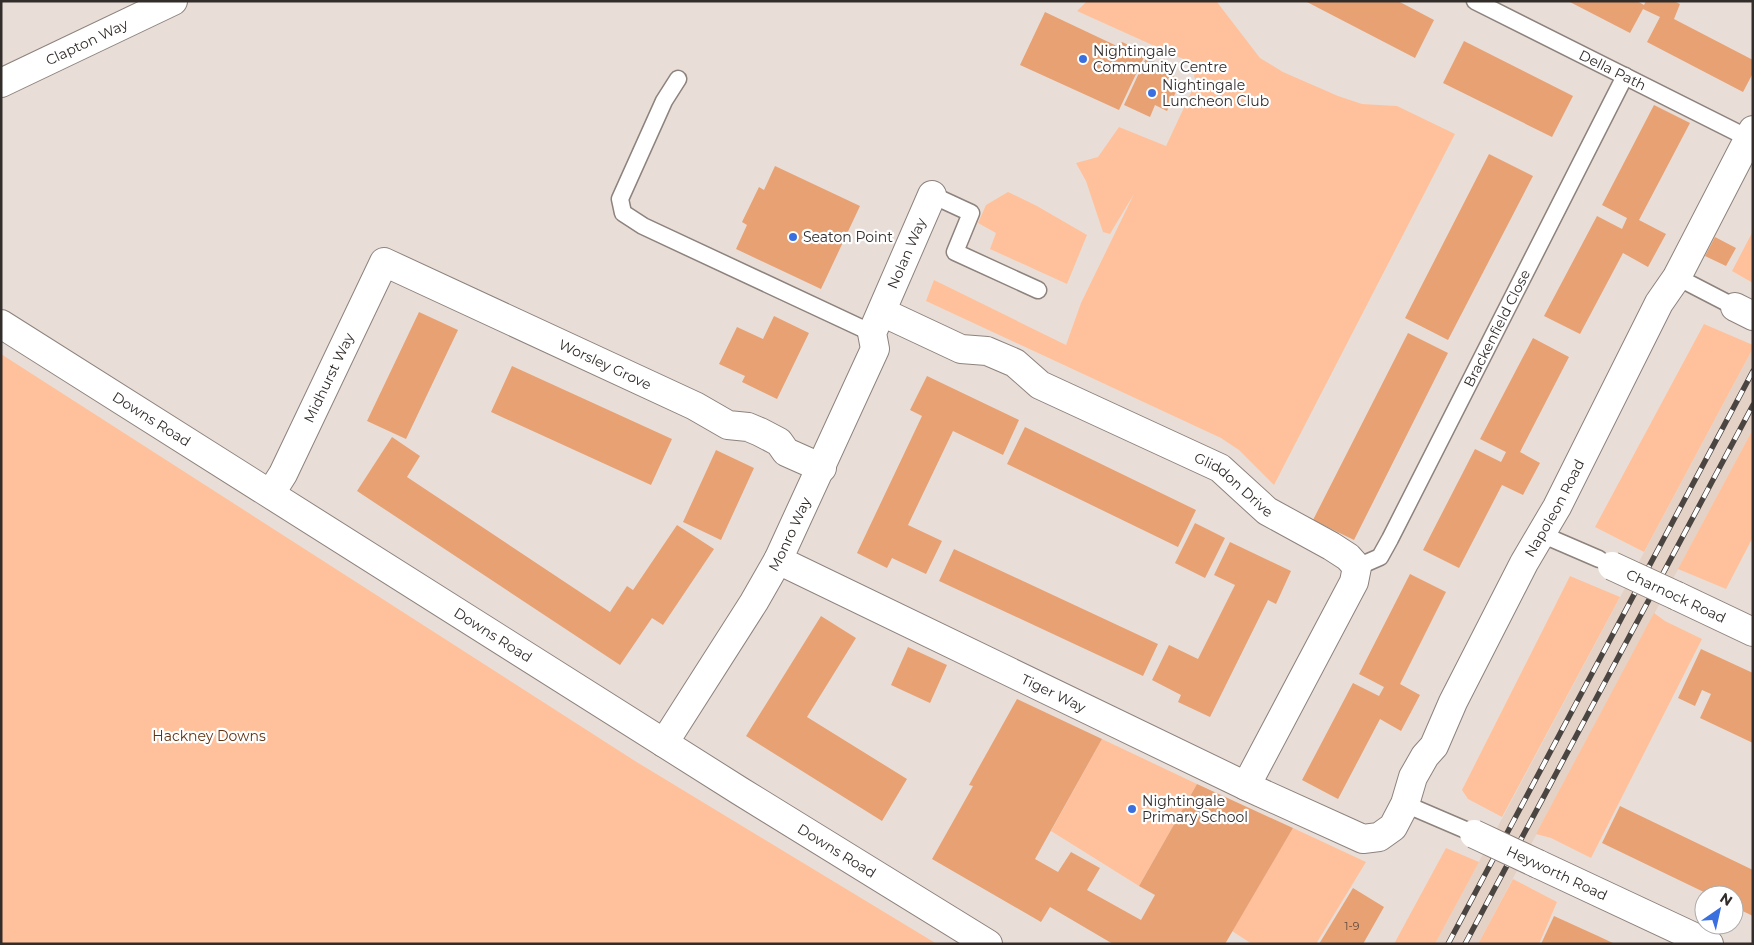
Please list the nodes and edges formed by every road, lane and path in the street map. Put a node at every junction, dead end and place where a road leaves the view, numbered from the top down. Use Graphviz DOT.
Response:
graph roads {
  1 [pos="173,1"];
  2 [pos="1475,1"];
  3 [pos="1493,5"];
  4 [pos="1625,76"];
  5 [pos="678,79"];
  6 [pos="1,83"];
  7 [pos="1751,134"];
  8 [pos="932,195"];
  9 [pos="384,262"];
  10 [pos="1677,277"];
  11 [pos="1038,290"];
  12 [pos="1744,311"];
  13 [pos="877,323"];
  14 [pos="1,324"];
  15 [pos="822,468"];
  16 [pos="271,493"];
  17 [pos="1541,534"];
  18 [pos="778,560"];
  19 [pos="1605,563"];
  20 [pos="1357,567"];
  21 [pos="1753,632"];
  22 [pos="664,743"];
  23 [pos="1246,786"];
  24 [pos="1405,804"];
  25 [pos="1332,825"];
  26 [pos="1471,832"];
  27 [pos="988,944"];
  28 [pos="1708,944"];
  1 -- 6 [label="street, Clapton Way"];
  2 -- 3 [label="lane, Della Path"];
  3 -- 4 [label="lane, Della Path"];
  4 -- 7 [label="lane, Della Path"];
  4 -- 20 [label="lane, Brackenfield Close"];
  5 -- 13 [label="lane"];
  7 -- 10 [label="street, Napoleon Road"];
  8 -- 11 [label="lane"];
  8 -- 13 [label="street, Nolan Way"];
  9 -- 15 [label="street, Worsley Grove"];
  9 -- 16 [label="street, Midhurst Way"];
  10 -- 12 [label="lane"];
  10 -- 17 [label="street, Napoleon Road"];
  13 -- 15 [label="street, Monro Way"];
  13 -- 20 [label="street, Gliddon Drive"];
  14 -- 16 [label="street, Downs Road"];
  15 -- 18 [label="street, Monro Way"];
  16 -- 22 [label="street, Downs Road"];
  17 -- 19 [label="lane"];
  17 -- 24 [label="street, Napoleon Road"];
  18 -- 22 [label="street, Monro Way"];
  18 -- 23 [label="street, Tiger Way"];
  19 -- 21 [label="street, Charnock Road, bridge"];
  20 -- 23 [label="street"];
  22 -- 27 [label="street, Downs Road"];
  23 -- 25 [label="street, Tiger Way"];
  24 -- 25 [label="street, Napoleon Road"];
  24 -- 26 [label="lane, Heyworth Road"];
  26 -- 28 [label="street, Heyworth Road, bridge"];
}
